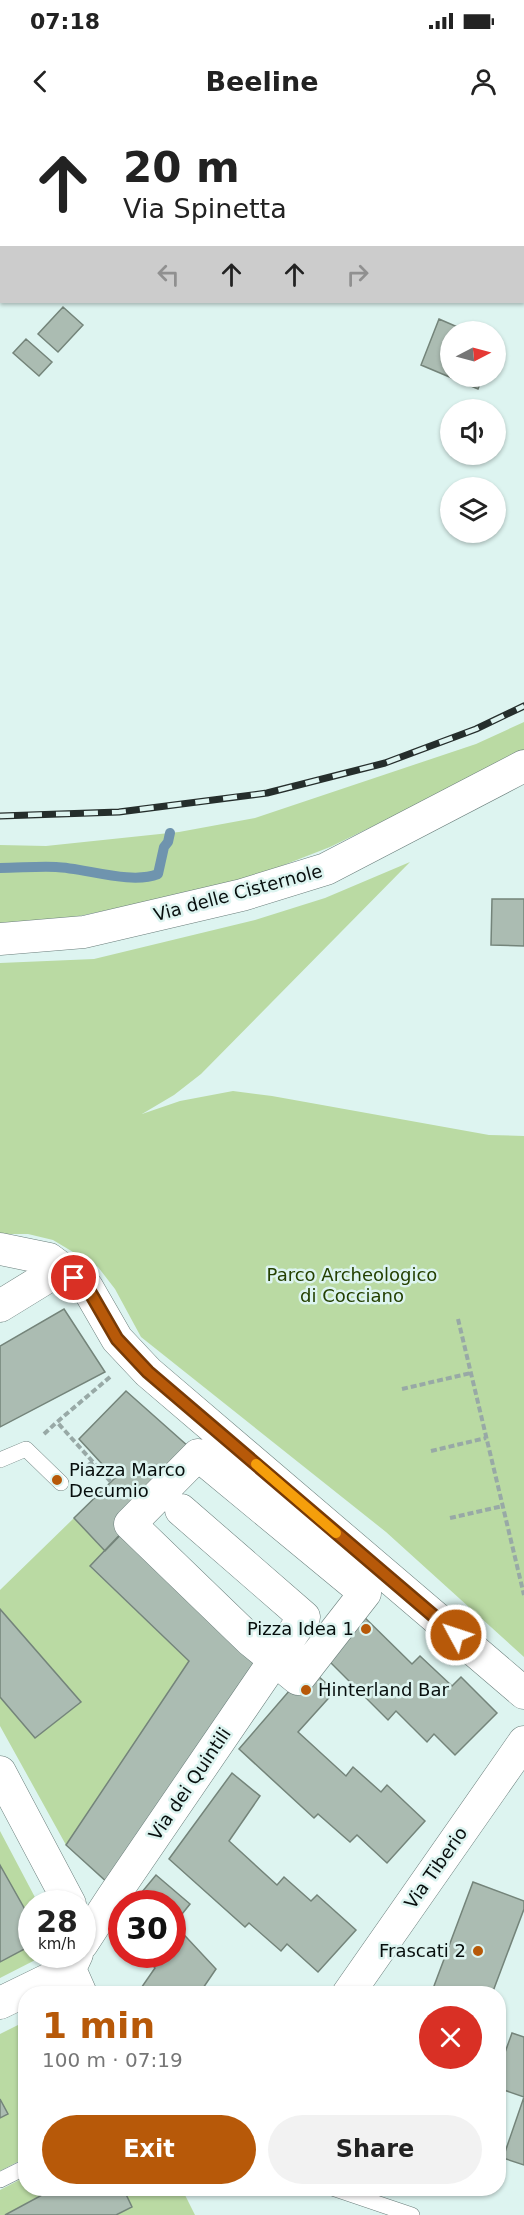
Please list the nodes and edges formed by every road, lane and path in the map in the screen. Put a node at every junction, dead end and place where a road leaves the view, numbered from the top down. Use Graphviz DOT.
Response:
graph roads {
  1 [pos="524,766"];
  2 [pos="0,939"];
  3 [pos="0,1249"];
  4 [pos="62,1268"];
  5 [pos="0,1306"];
  6 [pos="458,1319"];
  7 [pos="134,1357"];
  8 [pos="471,1373"];
  9 [pos="402,1389"];
  10 [pos="486,1438"];
  11 [pos="431,1451"];
  12 [pos="0,1460"];
  13 [pos="111,1482"];
  14 [pos="61,1483"];
  15 [pos="503,1506"];
  16 [pos="181,1510"];
  17 [pos="450,1518"];
  18 [pos="524,1595"];
  19 [pos="275,1659"];
  20 [pos="524,1693"];
  21 [pos="524,1743"];
  22 [pos="0,1772"];
  23 [pos="63,1890"];
  24 [pos="96,1930"];
  25 [pos="54,1968"];
  26 [pos="27,1986"];
  27 [pos="354,1986"];
  28 [pos="18,1992"];
  29 [pos="5,2001"];
  30 [pos="18,2171"];
  31 [pos="0,2180"];
  32 [pos="356,2196"];
  33 [pos="412,2215"];
  1 -- 2 [label="street, Via delle Cisternole"];
  3 -- 4 [label="street"];
  4 -- 5 [label="street"];
  4 -- 7 [label="street"];
  6 -- 8 [label="path"];
  7 -- 13 [label="path"];
  7 -- 20 [label="street"];
  8 -- 9 [label="path"];
  8 -- 10 [label="path"];
  10 -- 11 [label="path"];
  10 -- 15 [label="path"];
  12 -- 14 [label="lane"];
  15 -- 17 [label="path"];
  15 -- 18 [label="path"];
  16 -- 19 [label="street, Via dei Quintili"];
  19 -- 19 [label="street"];
  19 -- 24 [label="street, Via dei Quintili"];
  21 -- 27 [label="street, Via Tiberio"];
  22 -- 23 [label="street"];
  25 -- 26 [label="street"];
  28 -- 29 [label="street"];
  30 -- 31 [label="lane"];
  32 -- 33 [label="lane"];
}
